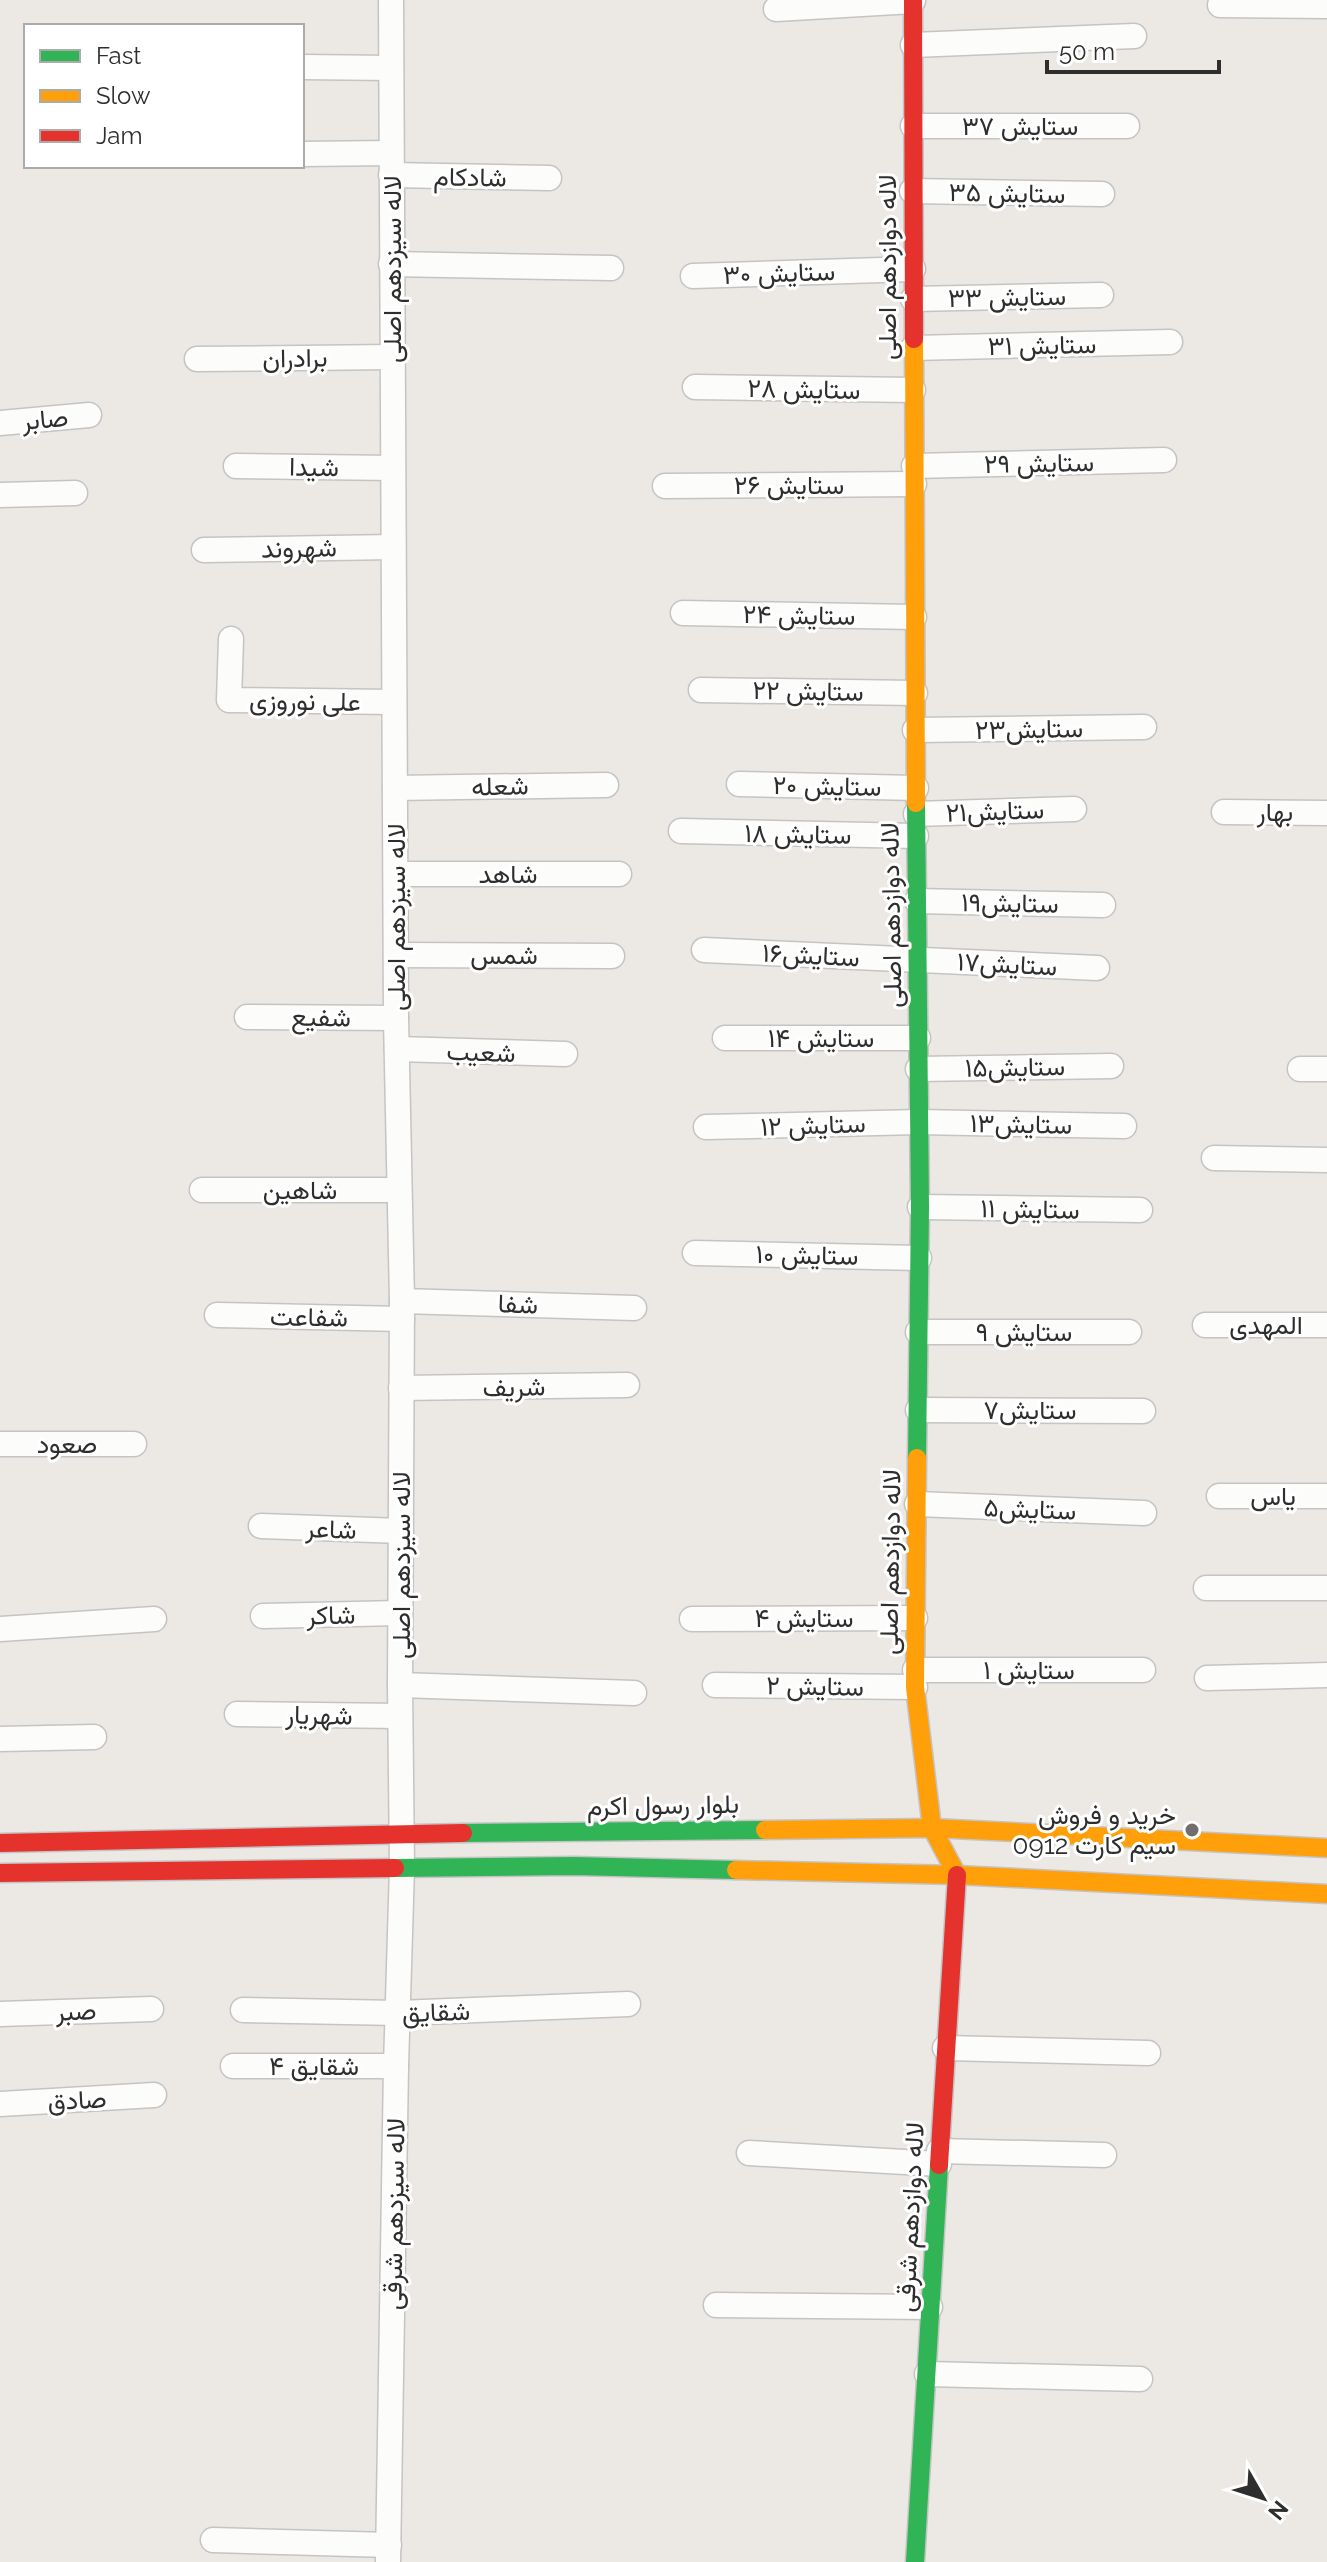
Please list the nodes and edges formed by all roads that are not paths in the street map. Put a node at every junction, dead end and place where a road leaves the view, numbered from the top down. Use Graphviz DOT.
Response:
graph roads {
  1 [pos="391,0"];
  2 [pos="913,1"];
  3 [pos="1220,5"];
  4 [pos="1327,6"];
  5 [pos="776,9"];
  6 [pos="1134,36"];
  7 [pos="913,45"];
  8 [pos="304,67"];
  9 [pos="391,68"];
  10 [pos="913,126"];
  11 [pos="1127,126"];
  12 [pos="304,154"];
  13 [pos="391,164"];
  14 [pos="549,178"];
  15 [pos="912,191"];
  16 [pos="1102,194"];
  17 [pos="391,264"];
  18 [pos="611,268"];
  19 [pos="913,269"];
  20 [pos="693,276"];
  21 [pos="1101,295"];
  22 [pos="913,299"];
  23 [pos="1170,342"];
  24 [pos="913,348"];
  25 [pos="392,357"];
  26 [pos="197,359"];
  27 [pos="695,387"];
  28 [pos="913,390"];
  29 [pos="89,415"];
  30 [pos="0,423"];
  31 [pos="1164,460"];
  32 [pos="236,466"];
  33 [pos="393,468"];
  34 [pos="914,475"];
  35 [pos="665,486"];
  36 [pos="75,493"];
  37 [pos="0,495"];
  38 [pos="393,547"];
  39 [pos="204,550"];
  40 [pos="683,613"];
  41 [pos="914,617"];
  42 [pos="231,639"];
  43 [pos="701,690"];
  44 [pos="915,693"];
  45 [pos="394,702"];
  46 [pos="1144,727"];
  47 [pos="915,730"];
  48 [pos="739,784"];
  49 [pos="606,785"];
  50 [pos="395,788"];
  51 [pos="916,788"];
  52 [pos="1074,809"];
  53 [pos="1224,812"];
  54 [pos="1327,813"];
  55 [pos="916,825"];
  56 [pos="681,831"];
  57 [pos="396,874"];
  58 [pos="619,874"];
  59 [pos="917,901"];
  60 [pos="1103,905"];
  61 [pos="704,950"];
  62 [pos="396,955"];
  63 [pos="612,956"];
  64 [pos="917,960"];
  65 [pos="1097,968"];
  66 [pos="247,1017"];
  67 [pos="396,1018"];
  68 [pos="725,1038"];
  69 [pos="918,1038"];
  70 [pos="397,1049"];
  71 [pos="565,1054"];
  72 [pos="1111,1066"];
  73 [pos="918,1069"];
  74 [pos="1300,1069"];
  75 [pos="1327,1069"];
  76 [pos="919,1122"];
  77 [pos="1124,1126"];
  78 [pos="706,1127"];
  79 [pos="1214,1158"];
  80 [pos="1327,1160"];
  81 [pos="202,1190"];
  82 [pos="399,1190"];
  83 [pos="920,1207"];
  84 [pos="1140,1210"];
  85 [pos="695,1253"];
  86 [pos="919,1258"];
  87 [pos="634,1308"];
  88 [pos="402,1310"];
  89 [pos="217,1315"];
  90 [pos="1205,1325"];
  91 [pos="1327,1325"];
  92 [pos="918,1332"];
  93 [pos="1129,1332"];
  94 [pos="627,1385"];
  95 [pos="401,1388"];
  96 [pos="918,1410"];
  97 [pos="1143,1411"];
  98 [pos="0,1444"];
  99 [pos="134,1444"];
  100 [pos="1219,1496"];
  101 [pos="1327,1496"];
  102 [pos="917,1504"];
  103 [pos="1144,1513"];
  104 [pos="261,1526"];
  105 [pos="401,1531"];
  106 [pos="1206,1588"];
  107 [pos="1327,1588"];
  108 [pos="400,1613"];
  109 [pos="263,1616"];
  110 [pos="915,1618"];
  111 [pos="154,1619"];
  112 [pos="692,1619"];
  113 [pos="0,1629"];
  114 [pos="1143,1670"];
  115 [pos="1327,1675"];
  116 [pos="1207,1678"];
  117 [pos="915,1679"];
  118 [pos="400,1685"];
  119 [pos="715,1685"];
  120 [pos="634,1693"];
  121 [pos="237,1714"];
  122 [pos="400,1716"];
  123 [pos="94,1737"];
  124 [pos="0,1739"];
  125 [pos="932,1828"];
  126 [pos="402,1834"];
  127 [pos="0,1843"];
  128 [pos="1327,1848"];
  129 [pos="402,1867"];
  130 [pos="0,1873"];
  131 [pos="957,1875"];
  132 [pos="1327,1894"];
  133 [pos="628,2004"];
  134 [pos="151,2009"];
  135 [pos="243,2010"];
  136 [pos="398,2013"];
  137 [pos="0,2014"];
  138 [pos="945,2048"];
  139 [pos="1148,2053"];
  140 [pos="233,2066"];
  141 [pos="396,2066"];
  142 [pos="154,2095"];
  143 [pos="0,2104"];
  144 [pos="749,2153"];
  145 [pos="1104,2155"];
  146 [pos="939,2157"];
  147 [pos="716,2305"];
  148 [pos="930,2307"];
  149 [pos="927,2374"];
  150 [pos="1140,2379"];
  151 [pos="213,2540"];
  152 [pos="388,2554"];
  153 [pos="915,2562"];
  1 -- 9 [label="street, لاله سیزدهم اصلی"];
  2 -- 5 [label="street"];
  2 -- 7 [label="main road, لاله دوازدهم اصلی"];
  3 -- 4 [label="street"];
  6 -- 7 [label="street"];
  7 -- 10 [label="main road, لاله دوازدهم اصلی"];
  8 -- 9 [label="street"];
  9 -- 13 [label="street, لاله سیزدهم اصلی"];
  10 -- 11 [label="street, ستایش ۳۷"];
  10 -- 15 [label="main road, لاله دوازدهم اصلی"];
  12 -- 13 [label="street, شادکام"];
  13 -- 14 [label="street, شادکام"];
  13 -- 17 [label="street, لاله سیزدهم اصلی"];
  15 -- 16 [label="street, ستایش ۳۵"];
  15 -- 19 [label="main road, لاله دوازدهم اصلی"];
  17 -- 18 [label="street"];
  17 -- 25 [label="street, لاله سیزدهم اصلی"];
  19 -- 20 [label="street, ستایش ۳۰"];
  19 -- 22 [label="main road, لاله دوازدهم اصلی"];
  21 -- 22 [label="street, ستایش ۳۳"];
  22 -- 24 [label="main road, لاله دوازدهم اصلی"];
  23 -- 24 [label="street, ستایش ۳۱"];
  24 -- 28 [label="main road, لاله دوازدهم اصلی"];
  25 -- 26 [label="street, برادران"];
  25 -- 33 [label="street, لاله سیزدهم اصلی"];
  27 -- 28 [label="street, ستایش ۲۸"];
  28 -- 34 [label="main road, لاله دوازدهم اصلی"];
  29 -- 30 [label="street, صابر"];
  31 -- 34 [label="street, ستایش ۲۹"];
  32 -- 33 [label="street, شیدا"];
  33 -- 38 [label="street, لاله سیزدهم اصلی"];
  34 -- 35 [label="street, ستایش ۲۶"];
  34 -- 41 [label="main road, لاله دوازدهم اصلی"];
  36 -- 37 [label="street"];
  38 -- 39 [label="street, شهروند"];
  38 -- 45 [label="street, لاله سیزدهم اصلی"];
  40 -- 41 [label="street, ستایش ۲۴"];
  41 -- 44 [label="main road, لاله دوازدهم اصلی"];
  42 -- 45 [label="street, علی نوروزی"];
  43 -- 44 [label="street, ستایش ۲۲"];
  44 -- 47 [label="main road, لاله دوازدهم اصلی"];
  45 -- 50 [label="street, لاله سیزدهم اصلی"];
  46 -- 47 [label="street, ستایش۲۳"];
  47 -- 51 [label="main road, لاله دوازدهم اصلی"];
  48 -- 51 [label="street, ستایش ۲۰"];
  49 -- 50 [label="street, شعله"];
  50 -- 57 [label="street, لاله سیزدهم اصلی"];
  51 -- 55 [label="main road, لاله دوازدهم اصلی"];
  52 -- 55 [label="street, ستایش۲۱"];
  53 -- 54 [label="street, بهار"];
  55 -- 56 [label="street, ستایش ۱۸"];
  55 -- 59 [label="main road, لاله دوازدهم اصلی"];
  57 -- 58 [label="street, شاهد"];
  57 -- 62 [label="street, لاله سیزدهم اصلی"];
  59 -- 60 [label="street, ستایش۱۹"];
  59 -- 64 [label="main road, لاله دوازدهم اصلی"];
  61 -- 64 [label="street, ستایش۱۶"];
  62 -- 63 [label="street, شمس"];
  62 -- 67 [label="street, لاله سیزدهم اصلی"];
  64 -- 65 [label="street, ستایش۱۷"];
  64 -- 69 [label="main road, لاله دوازدهم اصلی"];
  66 -- 67 [label="street, شفیع"];
  67 -- 70 [label="street, لاله سیزدهم اصلی"];
  68 -- 69 [label="street, ستایش ۱۴"];
  69 -- 73 [label="main road, لاله دوازدهم اصلی"];
  70 -- 71 [label="street, شعیب"];
  70 -- 82 [label="street, لاله سیزدهم اصلی"];
  72 -- 73 [label="street, ستایش۱۵"];
  73 -- 76 [label="main road, لاله دوازدهم اصلی"];
  74 -- 75 [label="street"];
  76 -- 77 [label="street, ستایش۱۳"];
  76 -- 78 [label="street, ستایش ۱۲"];
  76 -- 83 [label="main road, لاله دوازدهم اصلی"];
  79 -- 80 [label="street"];
  81 -- 82 [label="street, شاهین"];
  82 -- 88 [label="street, لاله سیزدهم اصلی"];
  83 -- 84 [label="street, ستایش ۱۱"];
  83 -- 86 [label="main road, لاله دوازدهم اصلی"];
  85 -- 86 [label="street, ستایش ۱۰"];
  86 -- 92 [label="main road, لاله دوازدهم اصلی"];
  87 -- 88 [label="street, شفا"];
  88 -- 89 [label="street, شفاعت"];
  88 -- 95 [label="street, لاله سیزدهم اصلی"];
  90 -- 91 [label="street, المهدی"];
  92 -- 93 [label="street, ستایش ۹"];
  92 -- 96 [label="main road, لاله دوازدهم اصلی"];
  94 -- 95 [label="street, شریف"];
  95 -- 105 [label="street, لاله سیزدهم اصلی"];
  96 -- 97 [label="street, ستایش۷"];
  96 -- 102 [label="main road, لاله دوازدهم اصلی"];
  98 -- 99 [label="street, صعود"];
  100 -- 101 [label="street, یاس"];
  102 -- 103 [label="street, ستایش۵"];
  102 -- 110 [label="main road, لاله دوازدهم اصلی"];
  104 -- 105 [label="street, شاعر"];
  105 -- 108 [label="street, لاله سیزدهم اصلی"];
  106 -- 107 [label="street"];
  108 -- 109 [label="street, شاکر"];
  108 -- 118 [label="street, لاله سیزدهم اصلی"];
  110 -- 112 [label="street, ستایش ۴"];
  110 -- 117 [label="main road, لاله دوازدهم اصلی"];
  111 -- 113 [label="street"];
  114 -- 117 [label="street, ستایش ۱"];
  115 -- 116 [label="street"];
  117 -- 119 [label="street, ستایش ۲"];
  117 -- 125 [label="main road, لاله دوازدهم اصلی"];
  118 -- 120 [label="street"];
  118 -- 122 [label="street, لاله سیزدهم اصلی"];
  121 -- 122 [label="street, شهریار"];
  122 -- 126 [label="street, لاله سیزدهم اصلی"];
  123 -- 124 [label="street"];
  125 -- 126 [label="main road, بلوار رسول اکرم"];
  125 -- 128 [label="main road, بلوار رسول اکرم"];
  125 -- 131 [label="main road"];
  126 -- 127 [label="main road, بلوار رسول اکرم"];
  126 -- 129 [label="street, لاله سیزدهم اصلی"];
  129 -- 130 [label="main road"];
  129 -- 131 [label="main road"];
  129 -- 136 [label="street, لاله سیزدهم شرقی"];
  131 -- 132 [label="main road"];
  131 -- 138 [label="main road, لاله دوازدهم شرقی"];
  133 -- 136 [label="street, شقایق"];
  134 -- 137 [label="street, صبر"];
  135 -- 136 [label="street, شقایق"];
  136 -- 141 [label="street, لاله سیزدهم شرقی"];
  138 -- 139 [label="street"];
  138 -- 146 [label="main road, لاله دوازدهم شرقی"];
  140 -- 141 [label="street, شقایق ۴"];
  141 -- 152 [label="street, لاله سیزدهم شرقی"];
  142 -- 143 [label="street, صادق"];
  144 -- 146 [label="street"];
  145 -- 146 [label="street"];
  146 -- 148 [label="main road, لاله دوازدهم شرقی"];
  147 -- 148 [label="street"];
  148 -- 149 [label="main road, لاله دوازدهم شرقی"];
  149 -- 150 [label="street"];
  149 -- 153 [label="main road, لاله دوازدهم شرقی"];
  151 -- 152 [label="street"];
}
